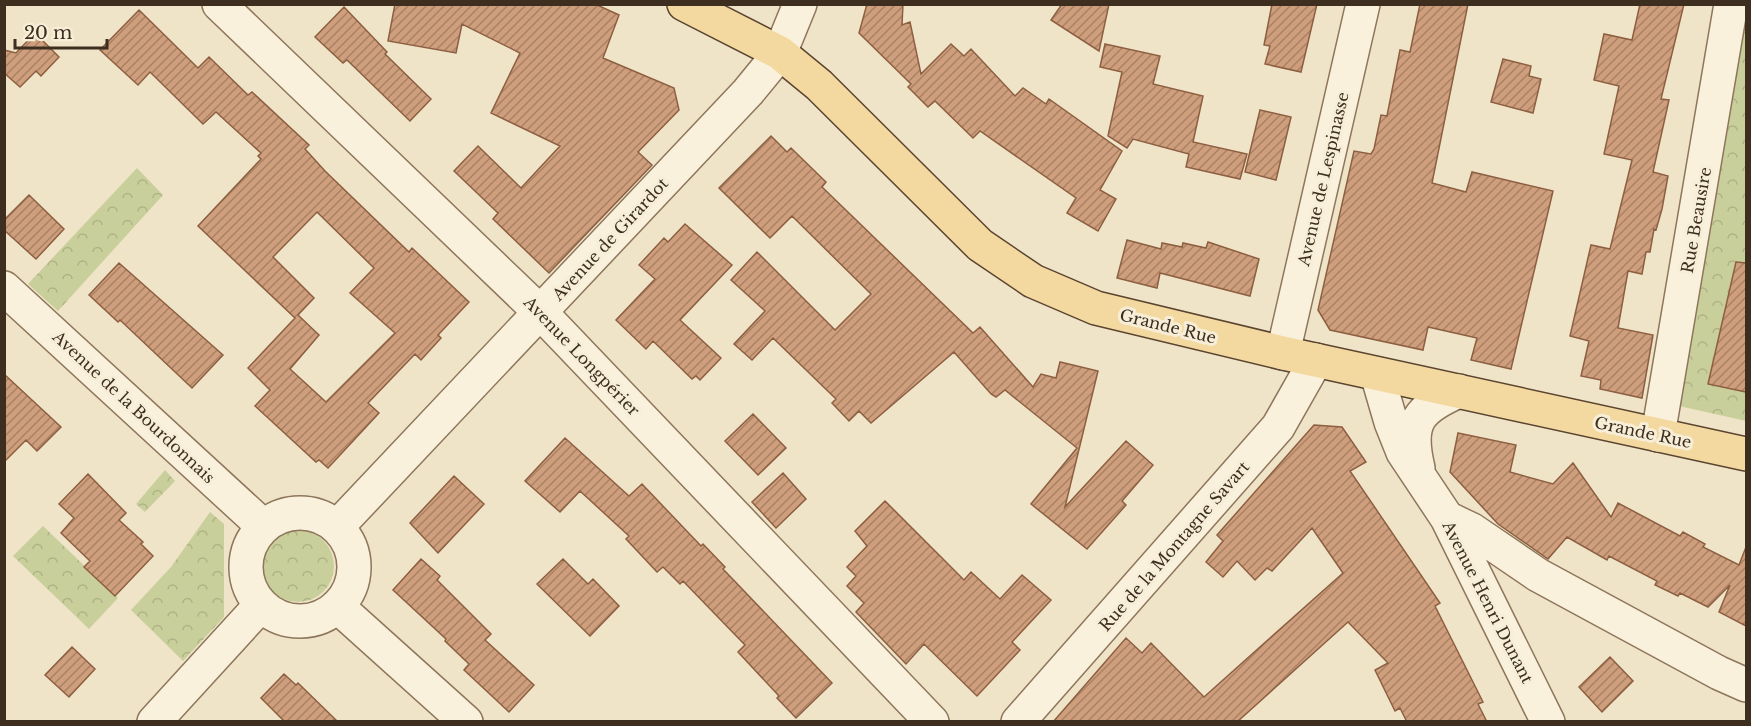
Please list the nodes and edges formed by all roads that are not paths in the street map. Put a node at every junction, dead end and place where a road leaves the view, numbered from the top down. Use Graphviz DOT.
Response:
graph roads {
  1 [pos="219,4"];
  2 [pos="684,4"];
  3 [pos="800,4"];
  4 [pos="1363,4"];
  5 [pos="1731,4"];
  6 [pos="780,53"];
  7 [pos="4,288"];
  8 [pos="541,313"];
  9 [pos="1284,353"];
  10 [pos="1316,360"];
  11 [pos="1377,374"];
  12 [pos="1459,391"];
  13 [pos="1659,435"];
  14 [pos="1746,454"];
  15 [pos="1422,484"];
  16 [pos="1447,519"];
  17 [pos="263,526"];
  18 [pos="337,527"];
  19 [pos="261,605"];
  20 [pos="338,606"];
  21 [pos="1746,685"];
  22 [pos="154,722"];
  23 [pos="466,722"];
  24 [pos="932,722"];
  25 [pos="1018,722"];
  26 [pos="1548,722"];
  1 -- 8 [label="street, Avenue Longpérier"];
  2 -- 6 [label="main road, Grande Rue"];
  3 -- 6 [label="street"];
  4 -- 9 [label="street, Avenue de Lespinasse"];
  5 -- 13 [label="street, Rue Beausire"];
  6 -- 8 [label="street, Avenue de Girardot"];
  6 -- 9 [label="main road, Grande Rue"];
  7 -- 17 [label="street, Avenue de la Bourdonnais"];
  8 -- 18 [label="street, Avenue de Girardot"];
  8 -- 24 [label="street, Avenue Longpérier"];
  9 -- 10 [label="main road, Grande Rue"];
  10 -- 11 [label="main road, Grande Rue"];
  10 -- 25 [label="street, Rue de la Montagne Savart"];
  11 -- 12 [label="main road, Grande Rue"];
  11 -- 15 [label="street, Avenue Henri Dunant"];
  12 -- 13 [label="main road, Grande Rue"];
  12 -- 15 [label="street, Avenue Henri Dunant"];
  13 -- 14 [label="main road, Grande Rue"];
  15 -- 16 [label="street, Avenue Henri Dunant"];
  16 -- 21 [label="street"];
  16 -- 26 [label="street, Avenue Henri Dunant"];
  17 -- 18 [label="street"];
  17 -- 19 [label="street"];
  18 -- 20 [label="street"];
  19 -- 20 [label="street"];
  19 -- 22 [label="street"];
  20 -- 23 [label="street"];
}
